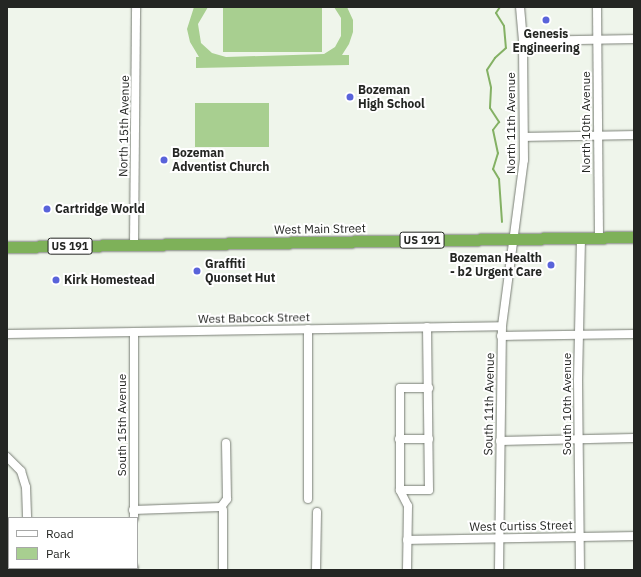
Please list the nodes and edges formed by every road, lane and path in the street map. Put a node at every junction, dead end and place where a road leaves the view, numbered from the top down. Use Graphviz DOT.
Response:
graph roads {
  1 [pos="136,7"];
  2 [pos="520,7"];
  3 [pos="596,7"];
  4 [pos="634,39"];
  5 [pos="597,40"];
  6 [pos="523,41"];
  7 [pos="634,135"];
  8 [pos="598,136"];
  9 [pos="524,137"];
  10 [pos="634,237"];
  11 [pos="581,238"];
  12 [pos="600,238"];
  13 [pos="513,239"];
  14 [pos="134,244"];
  15 [pos="7,247"];
  16 [pos="502,326"];
  17 [pos="427,327"];
  18 [pos="308,329"];
  19 [pos="134,332"];
  20 [pos="7,334"];
  21 [pos="634,334"];
  22 [pos="579,335"];
  23 [pos="501,336"];
  24 [pos="429,388"];
  25 [pos="429,438"];
  26 [pos="634,438"];
  27 [pos="400,439"];
  28 [pos="578,439"];
  29 [pos="500,441"];
  30 [pos="226,443"];
  31 [pos="11,459"];
  32 [pos="400,490"];
  33 [pos="308,499"];
  34 [pos="223,510"];
  35 [pos="317,512"];
  36 [pos="134,514"];
  37 [pos="27,517"];
  38 [pos="634,536"];
  39 [pos="579,537"];
  40 [pos="500,538"];
  41 [pos="407,540"];
  42 [pos="223,570"];
  43 [pos="316,570"];
  44 [pos="407,570"];
  45 [pos="499,570"];
  46 [pos="580,570"];
  1 -- 14 [label="street, North 15th Avenue"];
  2 -- 6 [label="street, North 11th Avenue"];
  3 -- 5 [label="street, North 10th Avenue"];
  4 -- 5 [label="street"];
  5 -- 6 [label="street"];
  5 -- 8 [label="street, North 10th Avenue"];
  6 -- 9 [label="street, North 11th Avenue"];
  7 -- 8 [label="street"];
  8 -- 9 [label="street"];
  8 -- 12 [label="street, North 10th Avenue"];
  9 -- 13 [label="street, North 11th Avenue"];
  10 -- 12 [label="highway, West Main Street / US 191"];
  11 -- 12 [label="highway, West Main Street / US 191"];
  11 -- 13 [label="highway, West Main Street / US 191"];
  11 -- 22 [label="street, South 10th Avenue"];
  13 -- 14 [label="highway, West Main Street / US 191"];
  13 -- 16 [label="street, South 11th Avenue"];
  14 -- 15 [label="highway, West Main Street / US 191"];
  16 -- 17 [label="street, West Babcock Street"];
  16 -- 23 [label="street, South 11th Avenue"];
  17 -- 18 [label="street, West Babcock Street"];
  17 -- 24 [label="street"];
  18 -- 19 [label="street, West Babcock Street"];
  18 -- 33 [label="street"];
  19 -- 20 [label="street, West Babcock Street"];
  19 -- 36 [label="street, South 15th Avenue"];
  21 -- 22 [label="street"];
  22 -- 23 [label="street"];
  22 -- 28 [label="street, South 10th Avenue"];
  23 -- 29 [label="street, South 11th Avenue"];
  24 -- 25 [label="street"];
  24 -- 27 [label="street"];
  25 -- 27 [label="street"];
  25 -- 32 [label="street"];
  26 -- 28 [label="street"];
  27 -- 32 [label="street"];
  28 -- 29 [label="street"];
  28 -- 39 [label="street, South 10th Avenue"];
  29 -- 40 [label="street, South 11th Avenue"];
  30 -- 36 [label="street"];
  31 -- 37 [label="street"];
  32 -- 41 [label="street"];
  34 -- 42 [label="street"];
  35 -- 43 [label="street"];
  38 -- 39 [label="street, West Curtiss Street"];
  39 -- 40 [label="street, West Curtiss Street"];
  39 -- 46 [label="street, South 10th Avenue"];
  40 -- 41 [label="street, West Curtiss Street"];
  40 -- 45 [label="street, South 11th Avenue"];
  41 -- 44 [label="street"];
}
